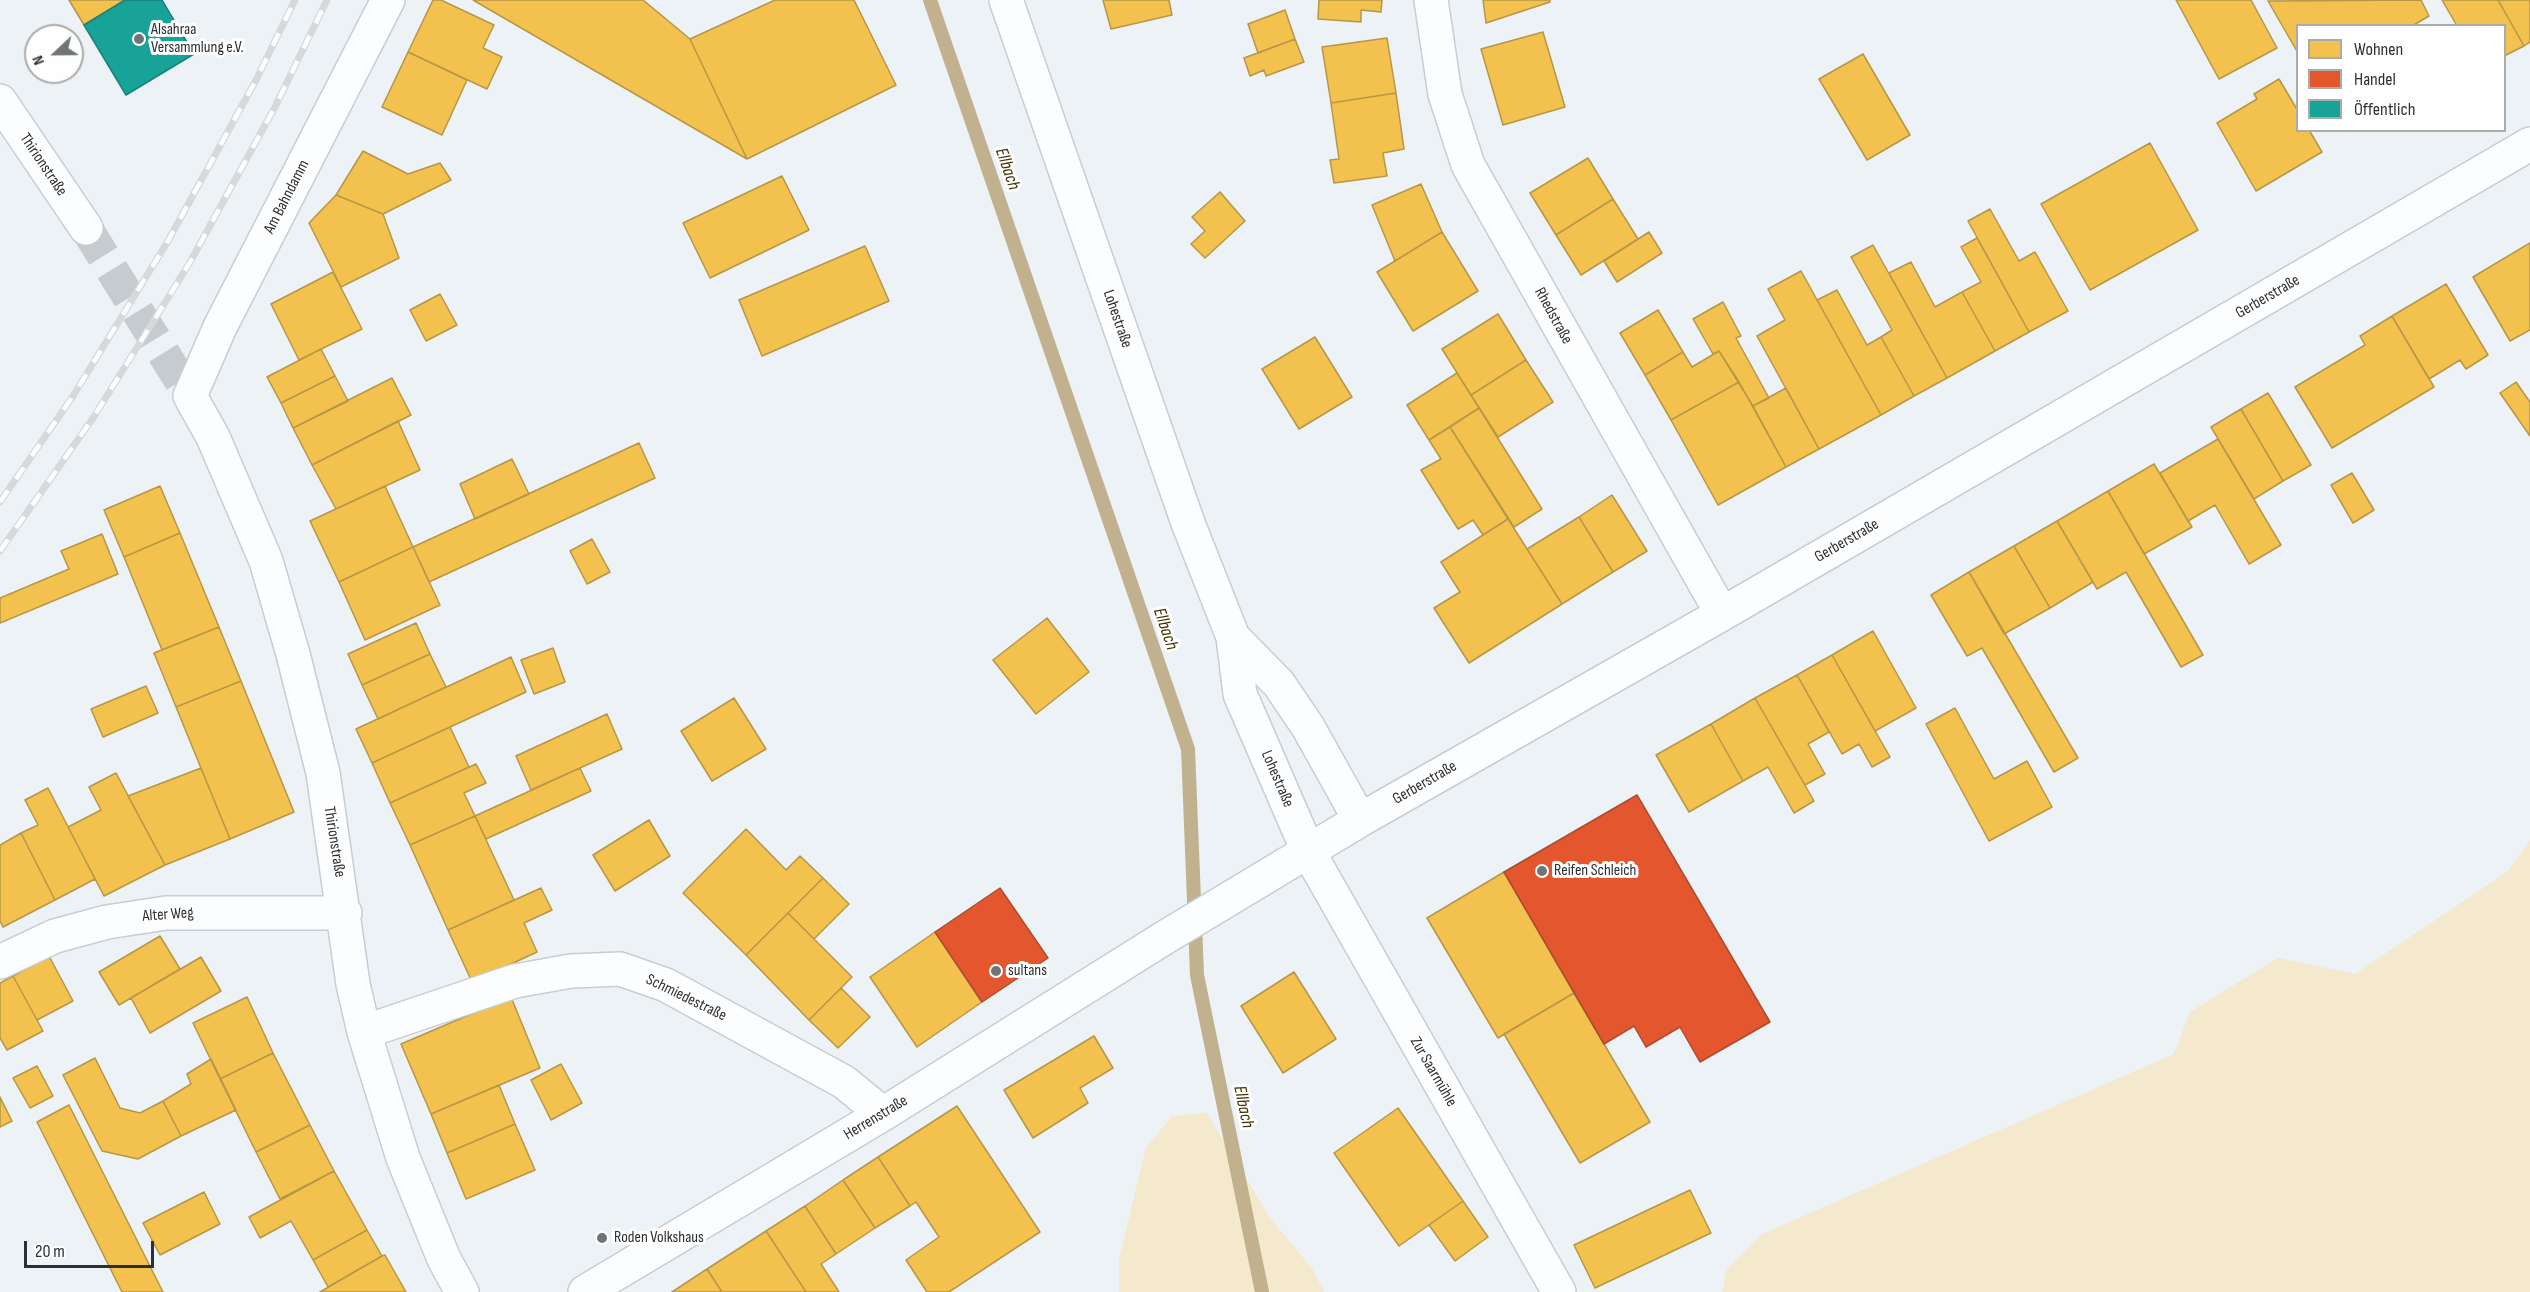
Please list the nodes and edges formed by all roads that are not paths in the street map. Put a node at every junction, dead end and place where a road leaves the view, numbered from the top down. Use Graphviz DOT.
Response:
graph roads {
  1 [pos="388,0"];
  2 [pos="1006,0"];
  3 [pos="1431,0"];
  4 [pos="0,101"];
  5 [pos="2530,144"];
  6 [pos="86,228"];
  7 [pos="190,396"];
  8 [pos="1722,614"];
  9 [pos="1233,637"];
  10 [pos="1360,820"];
  11 [pos="1308,851"];
  12 [pos="345,913"];
  13 [pos="1164,938"];
  14 [pos="0,962"];
  15 [pos="364,1032"];
  16 [pos="884,1114"];
  17 [pos="462,1292"];
  18 [pos="585,1292"];
  19 [pos="1559,1292"];
  1 -- 7 [label="street, Am Bahndamm"];
  2 -- 9 [label="street, Lohestraße"];
  3 -- 8 [label="street, Rhedstraße"];
  4 -- 6 [label="street, Thirionstraße"];
  5 -- 8 [label="street, Gerberstraße"];
  7 -- 12 [label="street, Thirionstraße"];
  8 -- 10 [label="street, Gerberstraße"];
  9 -- 10 [label="street, Lohestraße"];
  9 -- 11 [label="street, Lohestraße"];
  10 -- 11 [label="street, Gerberstraße"];
  11 -- 13 [label="street, Gerberstraße"];
  11 -- 19 [label="street, Zur Saarmühle"];
  12 -- 14 [label="street, Alter Weg"];
  12 -- 15 [label="street, Thirionstraße"];
  13 -- 16 [label="street, Herrenstraße"];
  15 -- 16 [label="street, Schmiedestraße"];
  15 -- 17 [label="street, Thirionstraße"];
  16 -- 18 [label="street, Herrenstraße"];
}
